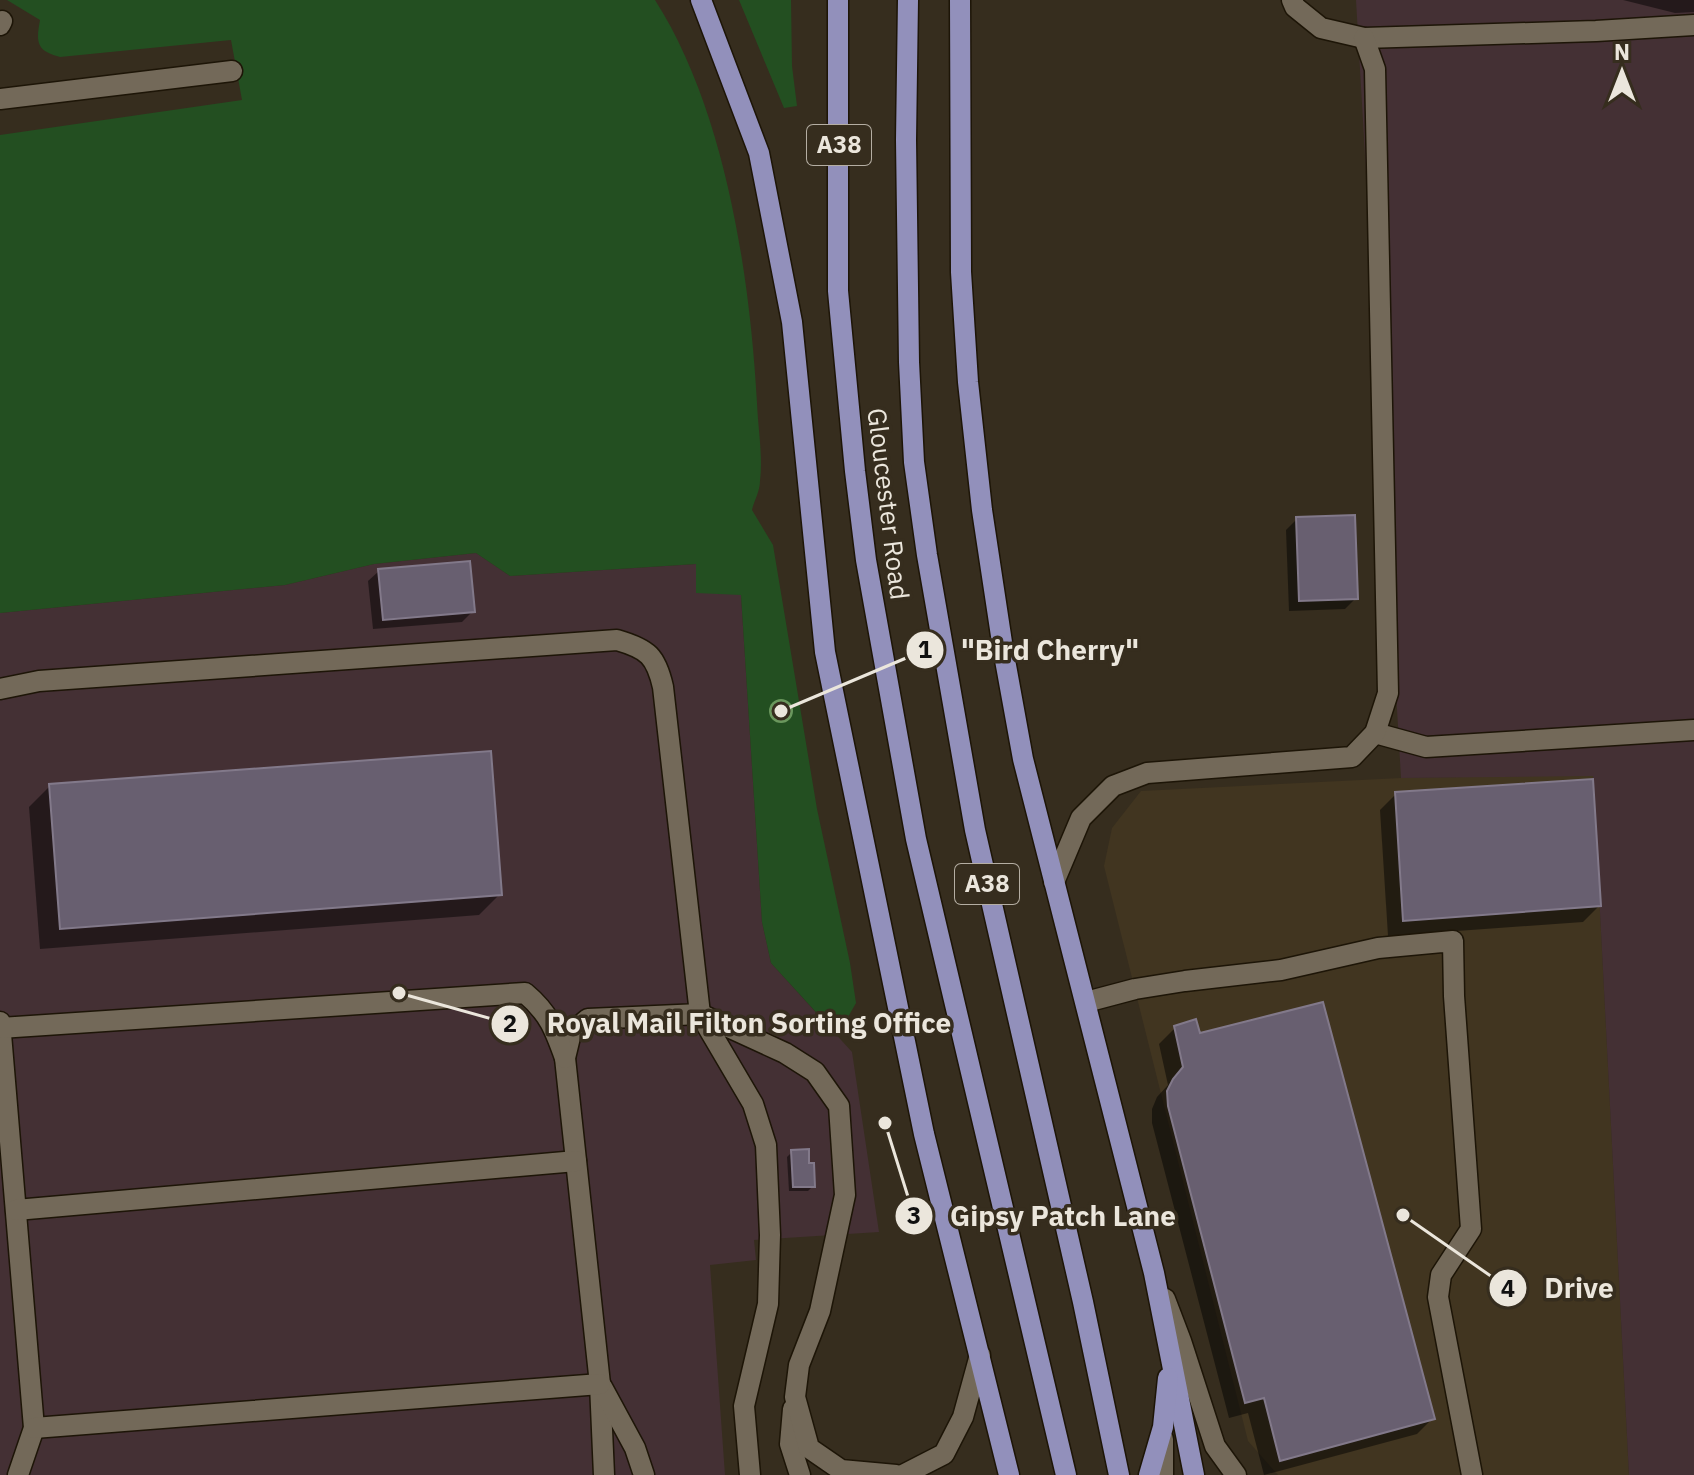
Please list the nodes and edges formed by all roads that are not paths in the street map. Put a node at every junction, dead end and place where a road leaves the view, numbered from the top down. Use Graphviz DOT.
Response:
graph roads {
  1 [pos="701,0"];
  2 [pos="838,0"];
  3 [pos="908,0"];
  4 [pos="960,0"];
  5 [pos="1292,0"];
  6 [pos="1694,25"];
  7 [pos="1364,38"];
  8 [pos="232,71"];
  9 [pos="0,99"];
  10 [pos="0,689"];
  11 [pos="1694,730"];
  12 [pos="1375,733"];
  13 [pos="1054,882"];
  14 [pos="1086,1002"];
  15 [pos="700,1014"];
  16 [pos="0,1025"];
  17 [pos="565,1058"];
  18 [pos="576,1161"];
  19 [pos="16,1210"];
  20 [pos="1154,1273"];
  21 [pos="980,1355"];
  22 [pos="1170,1362"];
  23 [pos="600,1384"];
  24 [pos="795,1397"];
  25 [pos="1163,1427"];
  26 [pos="34,1428"];
  27 [pos="18,1475"];
  28 [pos="604,1475"];
  29 [pos="644,1475"];
  30 [pos="750,1475"];
  31 [pos="800,1475"];
  32 [pos="896,1475"];
  33 [pos="903,1475"];
  34 [pos="1009,1475"];
  35 [pos="1066,1475"];
  36 [pos="1119,1475"];
  37 [pos="1149,1475"];
  38 [pos="1163,1475"];
  39 [pos="1194,1475"];
  40 [pos="1236,1475"];
  41 [pos="1472,1475"];
  1 -- 21 [label="main road"];
  2 -- 35 [label="main road, Gloucester Road / A38"];
  3 -- 36 [label="main road, Gloucester Road / A38"];
  4 -- 13 [label="main road"];
  5 -- 7 [label="main road"];
  6 -- 7 [label="main road"];
  7 -- 12 [label="main road"];
  8 -- 9 [label="main road"];
  10 -- 15 [label="main road"];
  11 -- 12 [label="main road"];
  12 -- 13 [label="main road"];
  13 -- 14 [label="main road"];
  14 -- 20 [label="main road"];
  14 -- 41 [label="main road"];
  15 -- 17 [label="main road"];
  15 -- 24 [label="main road"];
  15 -- 30 [label="main road"];
  16 -- 17 [label="main road"];
  16 -- 19 [label="main road"];
  17 -- 18 [label="main road"];
  18 -- 19 [label="main road"];
  18 -- 23 [label="main road"];
  19 -- 26 [label="main road"];
  20 -- 22 [label="main road"];
  20 -- 40 [label="main road"];
  21 -- 33 [label="main road"];
  21 -- 34 [label="main road"];
  22 -- 25 [label="main road"];
  22 -- 39 [label="main road"];
  23 -- 26 [label="main road"];
  23 -- 28 [label="main road"];
  23 -- 29 [label="main road"];
  24 -- 31 [label="main road"];
  24 -- 32 [label="main road"];
  25 -- 37 [label="main road"];
  25 -- 38 [label="main road"];
  26 -- 27 [label="main road"];
}
